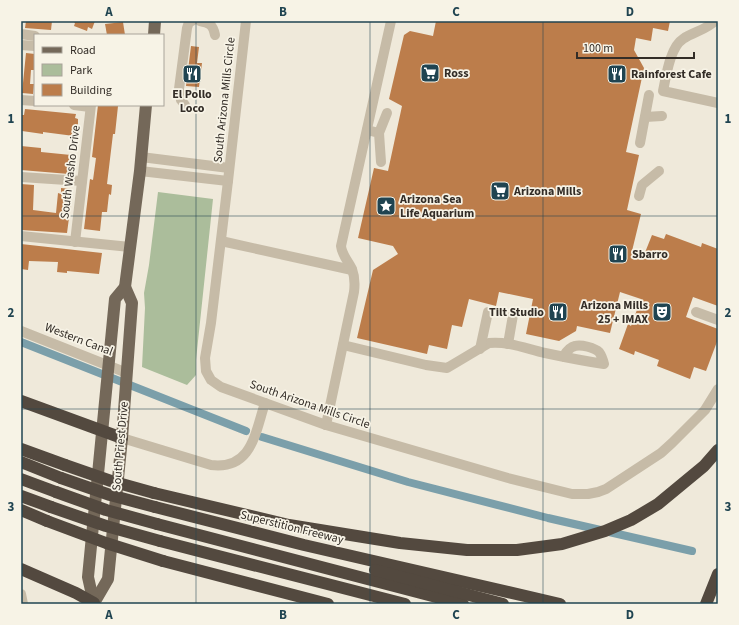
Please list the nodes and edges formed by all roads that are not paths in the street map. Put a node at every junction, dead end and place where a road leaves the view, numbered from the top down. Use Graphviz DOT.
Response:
graph roads {
  1 [pos="155,21"];
  2 [pos="192,21"];
  3 [pos="200,21"];
  4 [pos="246,21"];
  5 [pos="391,21"];
  6 [pos="713,21"];
  7 [pos="21,34"];
  8 [pos="154,34"];
  9 [pos="215,35"];
  10 [pos="34,36"];
  11 [pos="21,45"];
  12 [pos="34,46"];
  13 [pos="649,95"];
  14 [pos="21,100"];
  15 [pos="34,101"];
  16 [pos="718,103"];
  17 [pos="184,105"];
  18 [pos="91,106"];
  19 [pos="146,106"];
  20 [pos="387,113"];
  21 [pos="662,116"];
  22 [pos="645,117"];
  23 [pos="367,130"];
  24 [pos="379,133"];
  25 [pos="640,143"];
  26 [pos="141,157"];
  27 [pos="381,162"];
  28 [pos="230,168"];
  29 [pos="659,171"];
  30 [pos="140,172"];
  31 [pos="21,177"];
  32 [pos="82,181"];
  33 [pos="228,181"];
  34 [pos="639,196"];
  35 [pos="21,236"];
  36 [pos="221,241"];
  37 [pos="75,242"];
  38 [pos="130,247"];
  39 [pos="352,270"];
  40 [pos="125,287"];
  41 [pos="488,312"];
  42 [pos="696,312"];
  43 [pos="513,315"];
  44 [pos="718,320"];
  45 [pos="21,331"];
  46 [pos="508,344"];
  47 [pos="343,345"];
  48 [pos="480,349"];
  49 [pos="604,364"];
  50 [pos="109,367"];
  51 [pos="127,374"];
  52 [pos="718,389"];
  53 [pos="21,401"];
  54 [pos="265,403"];
  55 [pos="326,425"];
  56 [pos="103,431"];
  57 [pos="122,438"];
  58 [pos="21,449"];
  59 [pos="718,450"];
  60 [pos="21,462"];
  61 [pos="21,479"];
  62 [pos="21,496"];
  63 [pos="155,507"];
  64 [pos="21,510"];
  65 [pos="21,569"];
  66 [pos="718,574"];
  67 [pos="235,580"];
  68 [pos="21,594"];
  69 [pos="94,603"];
  70 [pos="23,604"];
  71 [pos="301,604"];
  72 [pos="328,604"];
  73 [pos="405,604"];
  74 [pos="463,604"];
  75 [pos="503,604"];
  76 [pos="560,604"];
  77 [pos="706,604"];
  1 -- 8 [label="main road"];
  2 -- 17 [label="street"];
  3 -- 9 [label="street"];
  4 -- 28 [label="street, South Arizona Mills Circle"];
  5 -- 23 [label="street"];
  6 -- 16 [label="street"];
  7 -- 10 [label="street"];
  11 -- 12 [label="street"];
  13 -- 22 [label="street"];
  14 -- 15 [label="street"];
  18 -- 32 [label="street, South Washo Drive"];
  19 -- 26 [label="main road, South Priest Drive"];
  20 -- 24 [label="street"];
  21 -- 22 [label="street"];
  22 -- 25 [label="street"];
  23 -- 24 [label="street"];
  23 -- 39 [label="street"];
  24 -- 27 [label="street"];
  26 -- 28 [label="street"];
  26 -- 30 [label="main road, South Priest Drive"];
  28 -- 33 [label="street, South Arizona Mills Circle"];
  29 -- 34 [label="street"];
  30 -- 33 [label="street"];
  30 -- 38 [label="main road, South Priest Drive"];
  31 -- 32 [label="street"];
  32 -- 37 [label="street, South Washo Drive"];
  33 -- 36 [label="street, South Arizona Mills Circle"];
  35 -- 37 [label="street"];
  36 -- 39 [label="street"];
  36 -- 54 [label="street, South Arizona Mills Circle"];
  37 -- 38 [label="street"];
  38 -- 40 [label="main road, South Priest Drive"];
  39 -- 47 [label="street"];
  40 -- 50 [label="main road, South Priest Drive"];
  40 -- 51 [label="main road, South Priest Drive"];
  41 -- 48 [label="street"];
  42 -- 44 [label="street"];
  43 -- 46 [label="street"];
  45 -- 50 [label="street, Western Canal"];
  46 -- 48 [label="street"];
  46 -- 49 [label="street"];
  47 -- 48 [label="street"];
  47 -- 55 [label="street"];
  50 -- 51 [label="street, Western Canal"];
  50 -- 56 [label="main road, South Priest Drive"];
  51 -- 57 [label="main road, South Priest Drive"];
  52 -- 55 [label="street, South Arizona Mills Circle"];
  53 -- 56 [label="highway"];
  54 -- 55 [label="street, South Arizona Mills Circle"];
  54 -- 57 [label="street"];
  56 -- 57 [label="highway"];
  56 -- 69 [label="main road, South Priest Drive"];
  57 -- 69 [label="main road, South Priest Drive"];
  58 -- 59 [label="highway, bridge"];
  60 -- 63 [label="highway, Superstition Freeway, bridge"];
  61 -- 74 [label="highway, bridge"];
  62 -- 73 [label="highway, bridge"];
  63 -- 75 [label="highway"];
  63 -- 76 [label="highway, Superstition Freeway"];
  64 -- 67 [label="highway, bridge"];
  65 -- 69 [label="highway"];
  66 -- 77 [label="highway"];
  67 -- 71 [label="highway"];
  67 -- 72 [label="highway"];
  68 -- 70 [label="street"];
}
